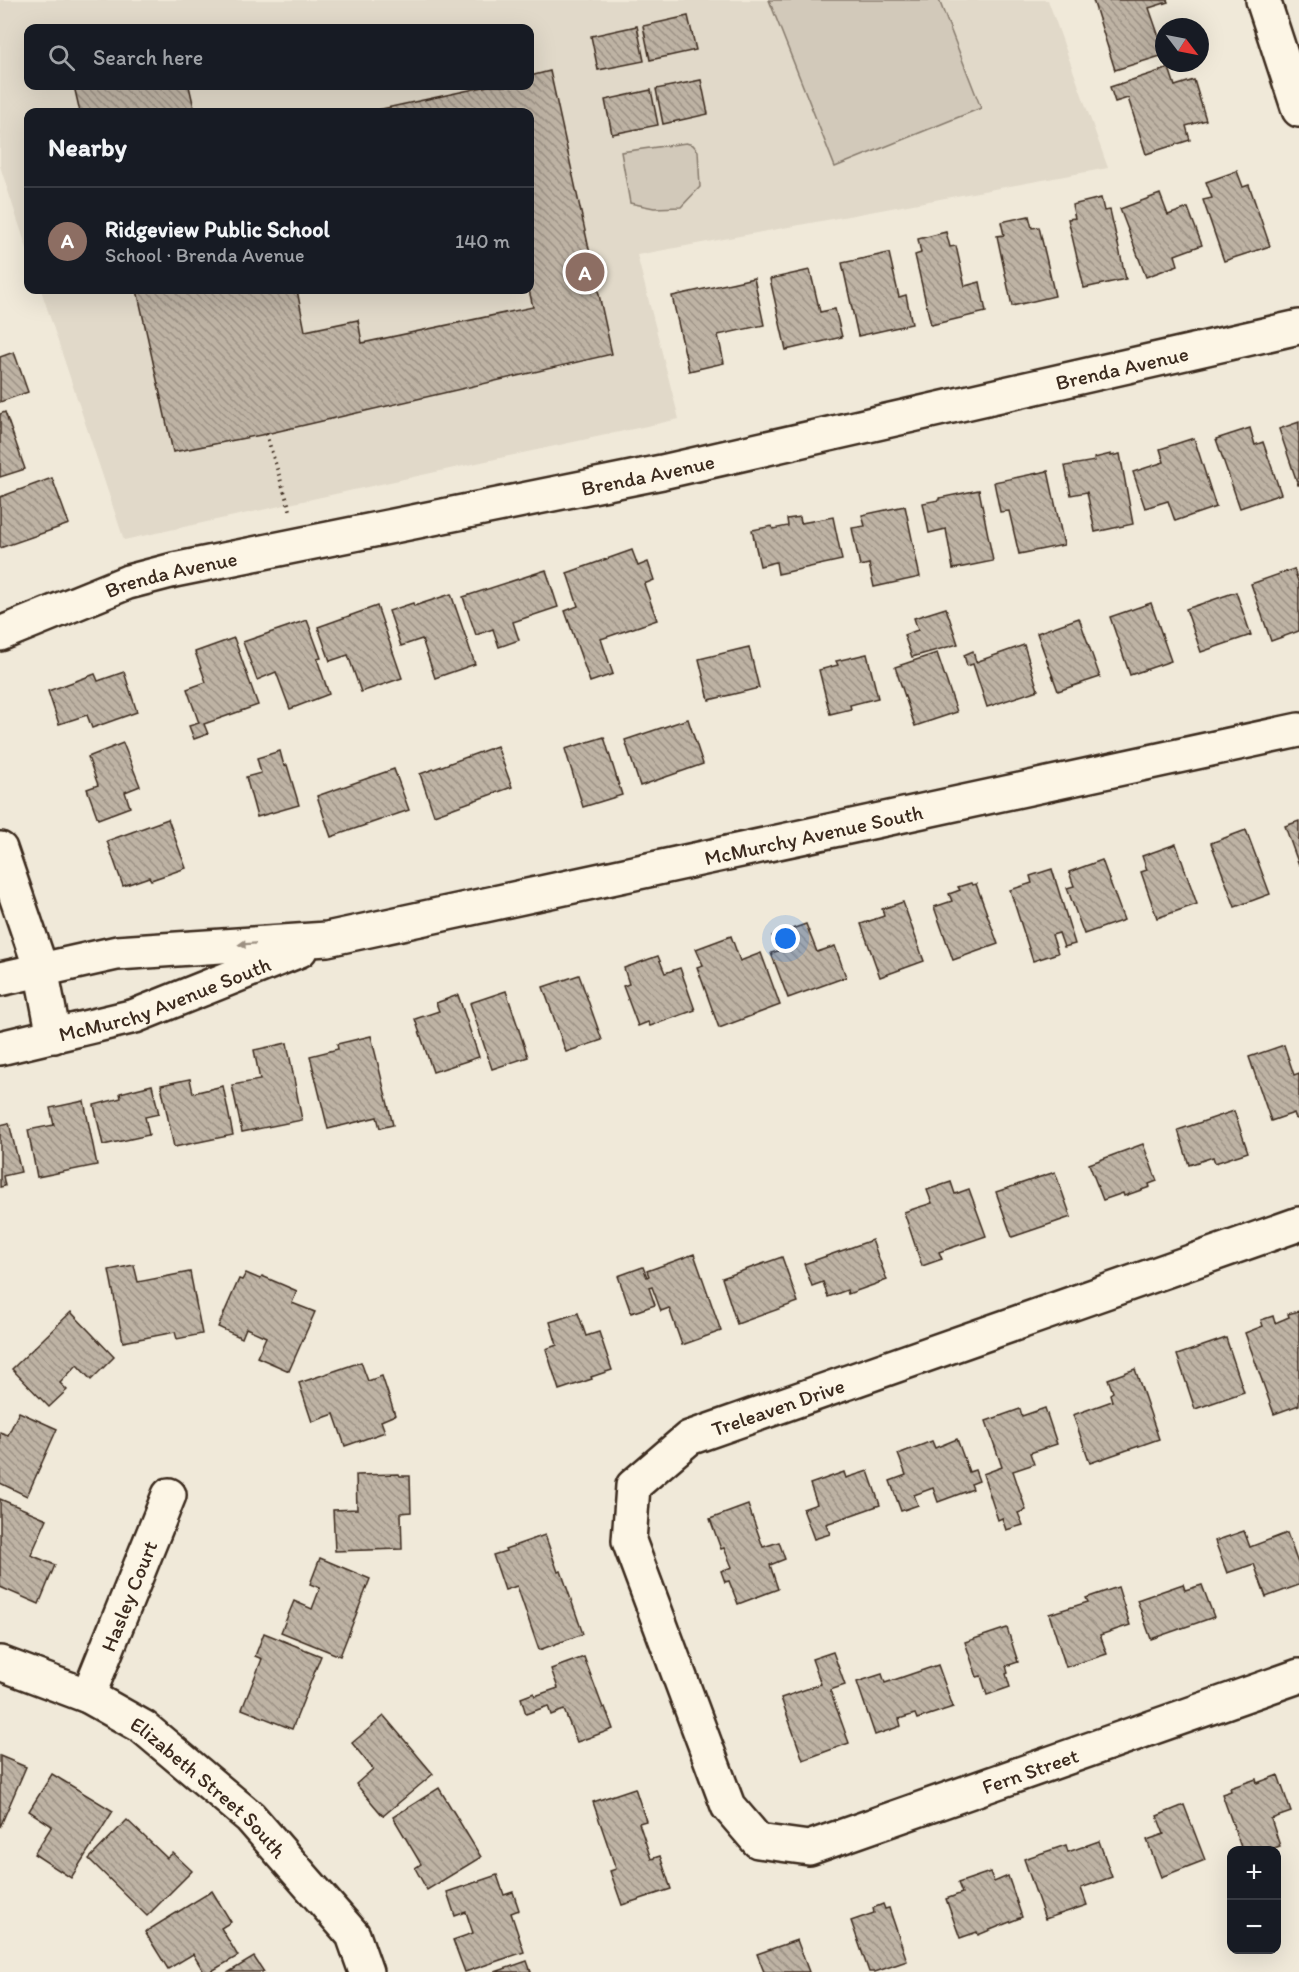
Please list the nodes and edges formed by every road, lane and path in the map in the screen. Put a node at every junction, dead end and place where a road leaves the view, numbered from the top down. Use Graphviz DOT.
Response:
graph roads {
  1 [pos="1263,0"];
  2 [pos="1299,110"];
  3 [pos="1299,327"];
  4 [pos="266,434"];
  5 [pos="300,545"];
  6 [pos="0,634"];
  7 [pos="1299,730"];
  8 [pos="0,849"];
  9 [pos="327,939"];
  10 [pos="41,969"];
  11 [pos="0,979"];
  12 [pos="54,1036"];
  13 [pos="0,1048"];
  14 [pos="1299,1224"];
  15 [pos="169,1495"];
  16 [pos="0,1663"];
  17 [pos="1299,1676"];
  18 [pos="88,1696"];
  19 [pos="758,1841"];
  20 [pos="366,1972"];
  1 -- 2 [label="street"];
  3 -- 5 [label="street, Brenda Avenue"];
  4 -- 5 [label="path"];
  5 -- 6 [label="street, Brenda Avenue"];
  7 -- 9 [label="street, McMurchy Avenue South"];
  8 -- 10 [label="street"];
  9 -- 10 [label="street, McMurchy Avenue South, one-way"];
  9 -- 12 [label="street, McMurchy Avenue South"];
  10 -- 11 [label="street, McMurchy Avenue South"];
  10 -- 12 [label="street"];
  12 -- 13 [label="street, McMurchy Avenue South"];
  14 -- 19 [label="street, Treleaven Drive"];
  15 -- 18 [label="street, Hasley Court"];
  16 -- 18 [label="street, Elizabeth Street South"];
  17 -- 19 [label="street, Fern Street"];
  18 -- 20 [label="street, Elizabeth Street South"];
}
